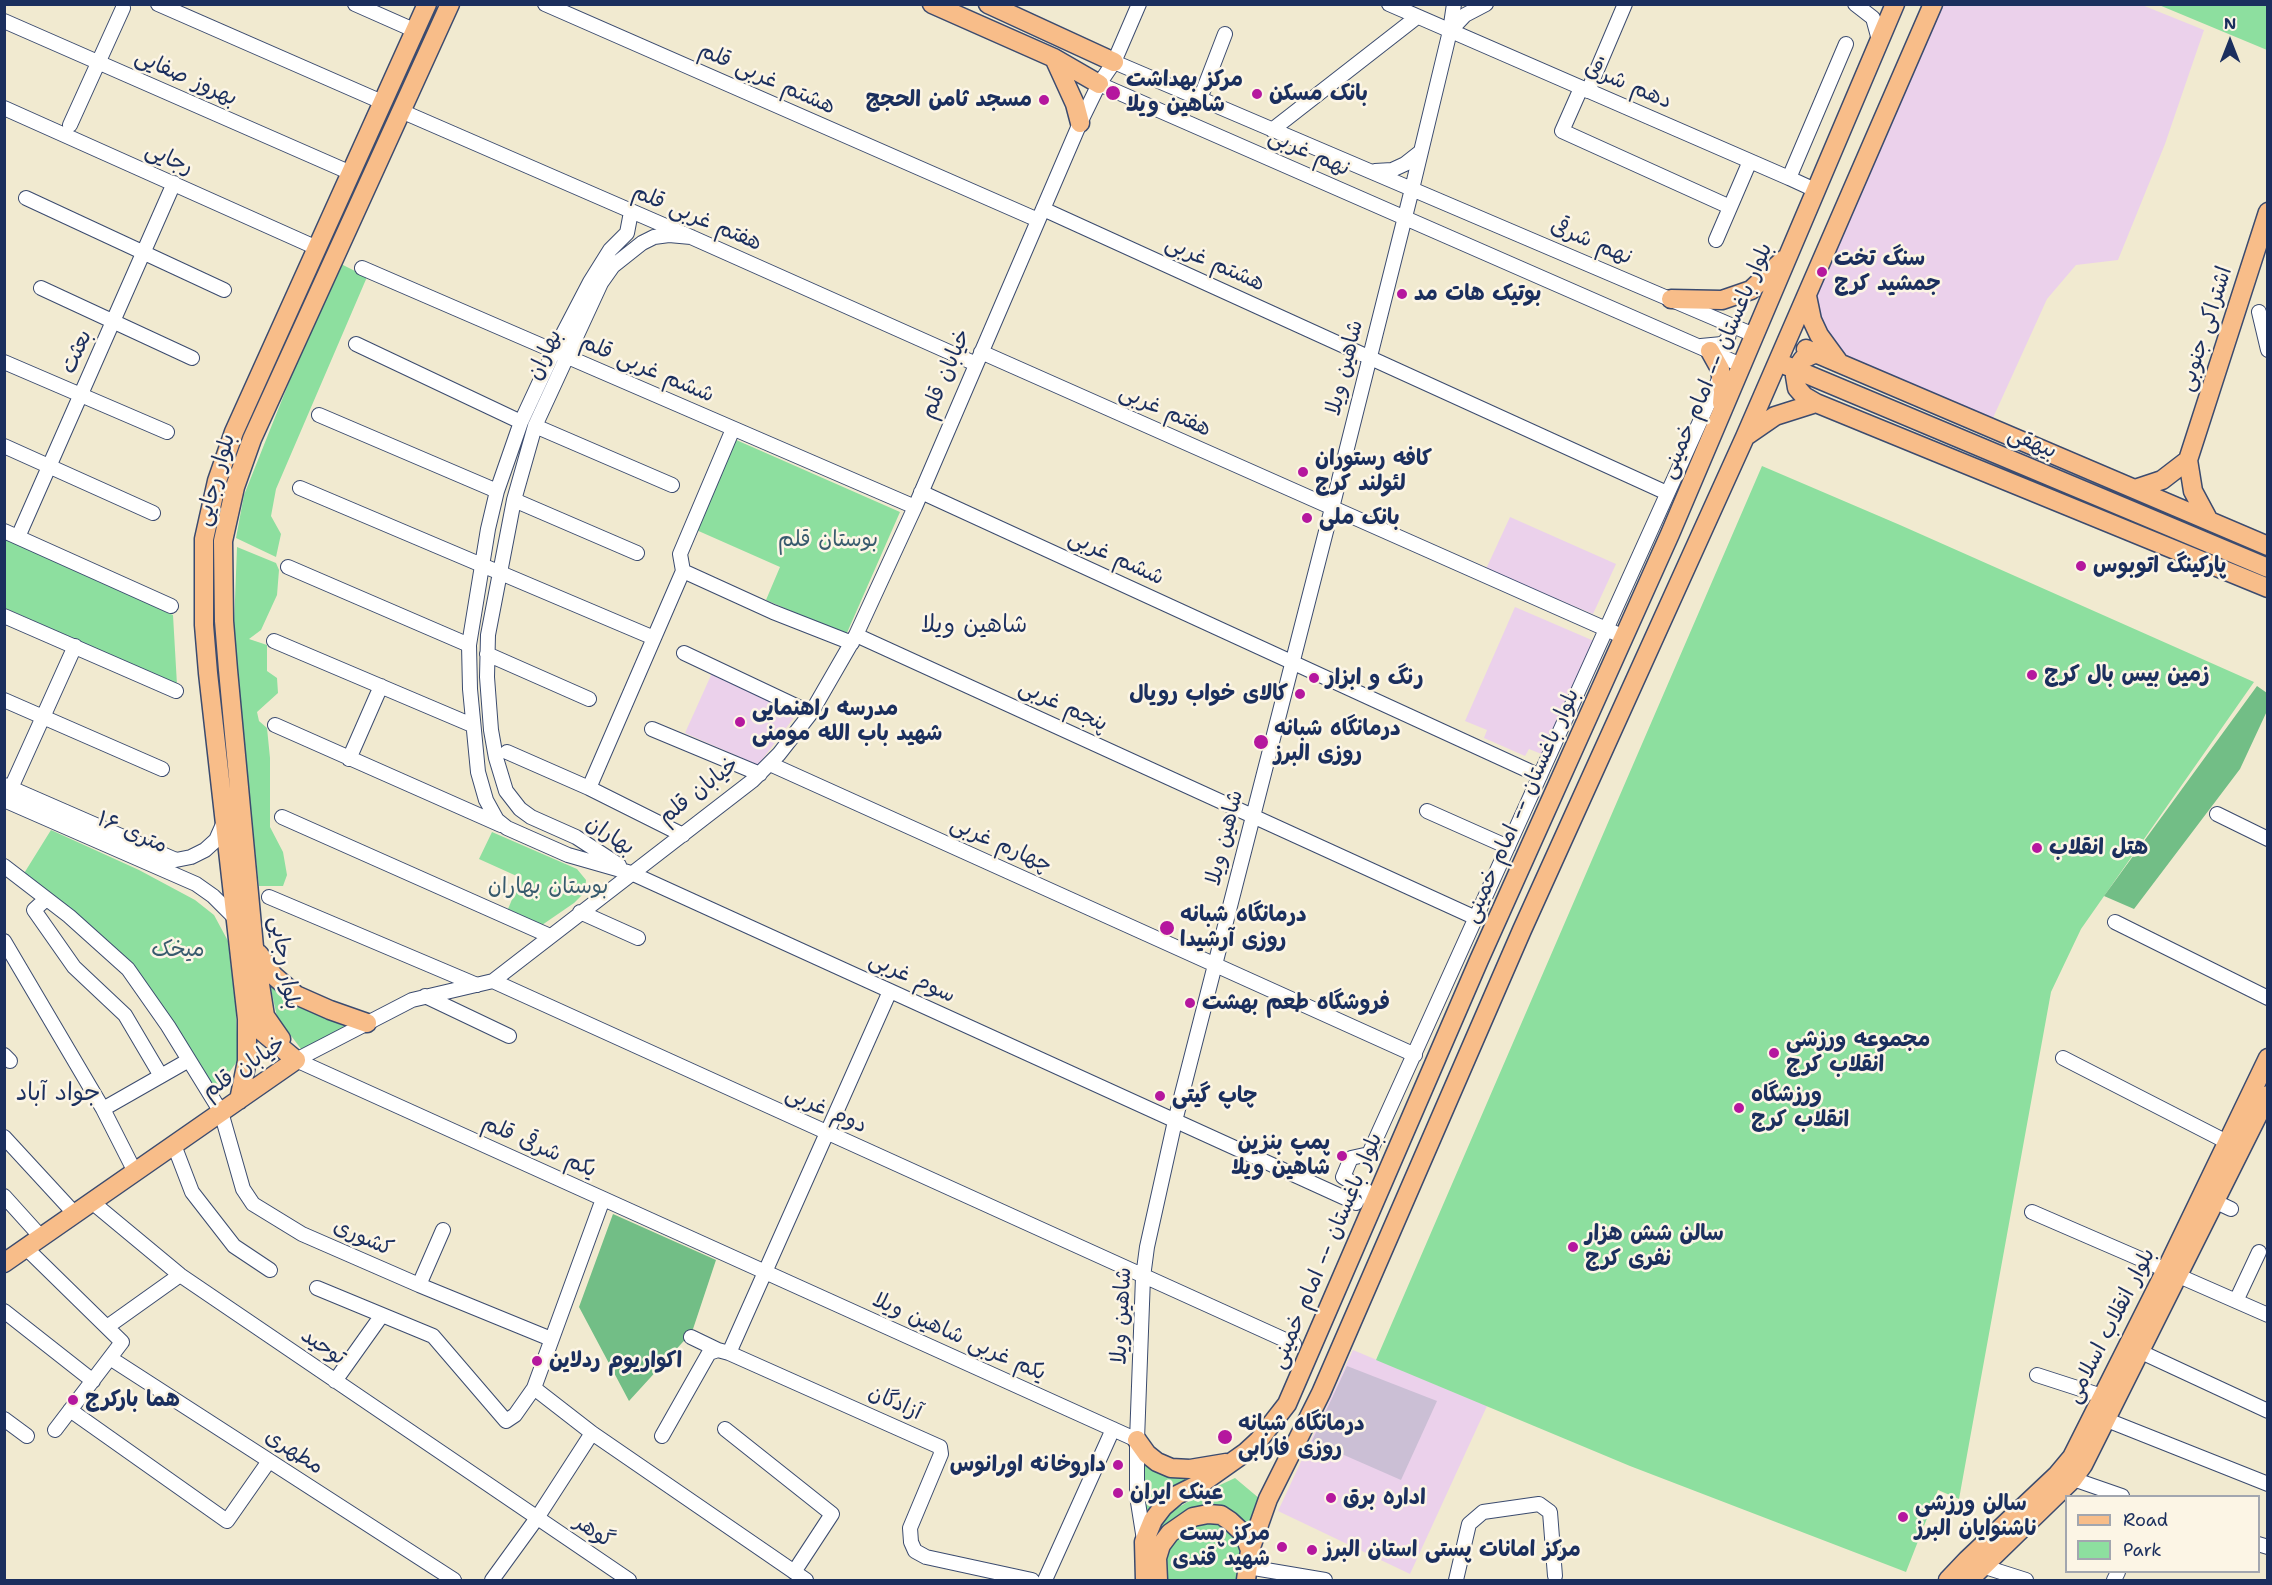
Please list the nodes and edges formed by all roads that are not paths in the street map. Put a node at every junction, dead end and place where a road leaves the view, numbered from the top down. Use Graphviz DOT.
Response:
graph roads {
  1 [pos="158,4"];
  2 [pos="355,4"];
  3 [pos="427,4"];
  4 [pos="450,4"];
  5 [pos="545,4"];
  6 [pos="932,4"];
  7 [pos="988,4"];
  8 [pos="1139,4"];
  9 [pos="1389,4"];
  10 [pos="1454,4"];
  11 [pos="1486,4"];
  12 [pos="1625,4"];
  13 [pos="1854,4"];
  14 [pos="1895,4"];
  15 [pos="1933,4"];
  16 [pos="123,8"];
  17 [pos="1417,17"];
  18 [pos="4,21"];
  19 [pos="416,31"];
  20 [pos="1450,31"];
  21 [pos="1225,34"];
  22 [pos="1879,40"];
  23 [pos="1846,44"];
  24 [pos="1054,58"];
  25 [pos="98,62"];
  26 [pos="1114,62"];
  27 [pos="1099,84"];
  28 [pos="1584,89"];
  29 [pos="1200,99"];
  30 [pos="382,102"];
  31 [pos="4,108"];
  32 [pos="401,111"];
  33 [pos="1080,123"];
  34 [pos="70,125"];
  35 [pos="1272,130"];
  36 [pos="1419,153"];
  37 [pos="1750,161"];
  38 [pos="1371,172"];
  39 [pos="351,173"];
  40 [pos="1789,178"];
  41 [pos="174,183"];
  42 [pos="1412,189"];
  43 [pos="1815,190"];
  44 [pos="26,198"];
  45 [pos="1730,207"];
  46 [pos="631,212"];
  47 [pos="2268,212"];
  48 [pos="1041,214"];
  49 [pos="1404,217"];
  50 [pos="691,237"];
  51 [pos="1716,240"];
  52 [pos="317,248"];
  53 [pos="143,253"];
  54 [pos="1789,255"];
  55 [pos="362,268"];
  56 [pos="40,288"];
  57 [pos="224,290"];
  58 [pos="1807,296"];
  59 [pos="1671,299"];
  60 [pos="2240,302"];
  61 [pos="2263,315"];
  62 [pos="1720,320"];
  63 [pos="113,322"];
  64 [pos="1754,335"];
  65 [pos="1787,341"];
  66 [pos="356,344"];
  67 [pos="1705,349"];
  68 [pos="2268,350"];
  69 [pos="554,351"];
  70 [pos="1816,353"];
  71 [pos="192,358"];
  72 [pos="568,358"];
  73 [pos="979,358"];
  74 [pos="1370,358"];
  75 [pos="4,362"];
  76 [pos="1778,362"];
  77 [pos="1839,363"];
  78 [pos="1742,365"];
  79 [pos="1797,369"];
  80 [pos="1721,374"];
  81 [pos="81,395"];
  82 [pos="1816,403"];
  83 [pos="1720,414"];
  84 [pos="319,415"];
  85 [pos="528,424"];
  86 [pos="733,429"];
  87 [pos="167,432"];
  88 [pos="1745,437"];
  89 [pos="4,446"];
  90 [pos="2188,460"];
  91 [pos="49,466"];
  92 [pos="672,485"];
  93 [pos="300,488"];
  94 [pos="2135,489"];
  95 [pos="497,491"];
  96 [pos="921,492"];
  97 [pos="1667,493"];
  98 [pos="514,500"];
  99 [pos="915,507"];
  100 [pos="1332,508"];
  101 [pos="153,513"];
  102 [pos="2208,519"];
  103 [pos="4,531"];
  104 [pos="1670,534"];
  105 [pos="18,537"];
  106 [pos="204,539"];
  107 [pos="223,541"];
  108 [pos="1696,543"];
  109 [pos="2268,546"];
  110 [pos="637,553"];
  111 [pos="1660,554"];
  112 [pos="482,565"];
  113 [pos="288,567"];
  114 [pos="2268,568"];
  115 [pos="1685,569"];
  116 [pos="683,571"];
  117 [pos="499,572"];
  118 [pos="2268,588"];
  119 [pos="171,606"];
  120 [pos="4,616"];
  121 [pos="1606,629"];
  122 [pos="1624,637"];
  123 [pos="654,638"];
  124 [pos="854,639"];
  125 [pos="274,641"];
  126 [pos="469,645"];
  127 [pos="75,646"];
  128 [pos="684,652"];
  129 [pos="487,654"];
  130 [pos="1293,663"];
  131 [pos="381,686"];
  132 [pos="176,691"];
  133 [pos="4,699"];
  134 [pos="589,699"];
  135 [pos="811,713"];
  136 [pos="44,717"];
  137 [pos="275,725"];
  138 [pos="472,725"];
  139 [pos="652,729"];
  140 [pos="507,752"];
  141 [pos="349,759"];
  142 [pos="162,769"];
  143 [pos="765,769"];
  144 [pos="1540,776"];
  145 [pos="589,788"];
  146 [pos="7,791"];
  147 [pos="1427,811"];
  148 [pos="2217,814"];
  149 [pos="1252,816"];
  150 [pos="282,817"];
  151 [pos="225,820"];
  152 [pos="507,828"];
  153 [pos="683,835"];
  154 [pos="576,837"];
  155 [pos="2268,838"];
  156 [pos="1508,847"];
  157 [pos="568,855"];
  158 [pos="4,866"];
  159 [pos="631,873"];
  160 [pos="269,897"];
  161 [pos="46,899"];
  162 [pos="580,912"];
  163 [pos="235,918"];
  164 [pos="1476,918"];
  165 [pos="2115,922"];
  166 [pos="550,936"];
  167 [pos="638,938"];
  168 [pos="4,941"];
  169 [pos="254,947"];
  170 [pos="1461,952"];
  171 [pos="1479,960"];
  172 [pos="1214,965"];
  173 [pos="493,981"];
  174 [pos="478,986"];
  175 [pos="890,991"];
  176 [pos="425,996"];
  177 [pos="2268,998"];
  178 [pos="256,1017"];
  179 [pos="368,1023"];
  180 [pos="509,1036"];
  181 [pos="1445,1039"];
  182 [pos="1471,1050"];
  183 [pos="1415,1055"];
  184 [pos="2063,1058"];
  185 [pos="2268,1058"];
  186 [pos="189,1060"];
  187 [pos="296,1060"];
  188 [pos="160,1076"];
  189 [pos="1429,1076"];
  190 [pos="1455,1087"];
  191 [pos="2268,1095"];
  192 [pos="238,1100"];
  193 [pos="104,1109"];
  194 [pos="221,1112"];
  195 [pos="1175,1121"];
  196 [pos="2261,1125"];
  197 [pos="827,1133"];
  198 [pos="4,1137"];
  199 [pos="2227,1142"];
  200 [pos="174,1145"];
  201 [pos="135,1172"];
  202 [pos="4,1196"];
  203 [pos="603,1199"];
  204 [pos="92,1202"];
  205 [pos="1364,1206"];
  206 [pos="2032,1212"];
  207 [pos="75,1214"];
  208 [pos="443,1230"];
  209 [pos="41,1237"];
  210 [pos="26,1248"];
  211 [pos="2259,1252"];
  212 [pos="4,1263"];
  213 [pos="270,1270"];
  214 [pos="765,1272"];
  215 [pos="2173,1273"];
  216 [pos="180,1275"];
  217 [pos="1143,1277"];
  218 [pos="419,1285"];
  219 [pos="317,1288"];
  220 [pos="2236,1301"];
  221 [pos="4,1311"];
  222 [pos="2267,1314"];
  223 [pos="382,1316"];
  224 [pos="107,1327"];
  225 [pos="691,1337"];
  226 [pos="551,1339"];
  227 [pos="1294,1344"];
  228 [pos="719,1352"];
  229 [pos="2141,1352"];
  230 [pos="110,1358"];
  231 [pos="2037,1375"];
  232 [pos="93,1380"];
  233 [pos="335,1381"];
  234 [pos="534,1388"];
  235 [pos="2103,1396"];
  236 [pos="70,1410"];
  237 [pos="2268,1411"];
  238 [pos="4,1419"];
  239 [pos="2107,1420"];
  240 [pos="725,1429"];
  241 [pos="1113,1429"];
  242 [pos="55,1430"];
  243 [pos="592,1433"];
  244 [pos="27,1436"];
  245 [pos="662,1436"];
  246 [pos="1137,1440"];
  247 [pos="269,1461"];
  248 [pos="1231,1463"];
  249 [pos="2073,1479"];
  250 [pos="2268,1484"];
  251 [pos="2117,1495"];
  252 [pos="537,1518"];
  253 [pos="1144,1542"];
  254 [pos="1248,1566"];
  255 [pos="1982,1566"];
  256 [pos="794,1572"];
  257 [pos="1555,1576"];
  258 [pos="454,1581"];
  259 [pos="492,1581"];
  260 [pos="628,1581"];
  261 [pos="806,1581"];
  262 [pos="1032,1581"];
  263 [pos="1045,1581"];
  264 [pos="1145,1581"];
  265 [pos="1158,1581"];
  266 [pos="1325,1581"];
  267 [pos="1456,1581"];
  268 [pos="1948,1581"];
  269 [pos="1969,1581"];
  270 [pos="2026,1581"];
  1 -- 30 [label="street"];
  2 -- 19 [label="street"];
  3 -- 19 [label="main road, بلوار رجایی"];
  4 -- 32 [label="main road, بلوار رجایی"];
  5 -- 48 [label="street, هشتم غربی قلم"];
  6 -- 24 [label="main road"];
  7 -- 26 [label="main road"];
  8 -- 26 [label="street, خیابان قلم"];
  9 -- 17 [label="street, دهم شرقی"];
  10 -- 20 [label="street, شاهین ویلا"];
  11 -- 20 [label="street"];
  12 -- 28 [label="street"];
  13 -- 22 [label="street"];
  14 -- 22 [label="main road, بلوار باغستان -- امام خمینی"];
  15 -- 58 [label="main road"];
  16 -- 25 [label="street"];
  17 -- 20 [label="street, دهم شرقی"];
  17 -- 35 [label="street"];
  18 -- 25 [label="street, بهروز صفایی"];
  19 -- 30 [label="main road, بلوار رجایی"];
  20 -- 28 [label="street, دهم شرقی"];
  20 -- 36 [label="street, شاهین ویلا"];
  21 -- 29 [label="street"];
  22 -- 43 [label="main road, بلوار باغستان -- امام خمینی"];
  23 -- 40 [label="street"];
  24 -- 27 [label="main road"];
  24 -- 33 [label="main road"];
  25 -- 34 [label="street"];
  25 -- 39 [label="street, بهروز صفایی"];
  26 -- 27 [label="street, خیابان قلم"];
  26 -- 29 [label="street, نهم غربی"];
  27 -- 33 [label="street, خیابان قلم"];
  27 -- 49 [label="street, نهم غربی"];
  28 -- 37 [label="street, دهم شرقی"];
  28 -- 45 [label="street"];
  29 -- 35 [label="street, نهم غربی"];
  30 -- 39 [label="main road, بلوار رجایی"];
  31 -- 41 [label="street, رجایی"];
  32 -- 46 [label="street, هفتم غربی قلم"];
  32 -- 107 [label="main road, بلوار رجایی"];
  33 -- 48 [label="street, خیابان قلم"];
  35 -- 38 [label="street, نهم غربی"];
  36 -- 38 [label="street"];
  36 -- 42 [label="street, شاهین ویلا"];
  37 -- 40 [label="street, دهم شرقی"];
  37 -- 45 [label="street"];
  38 -- 42 [label="street, نهم غربی"];
  39 -- 52 [label="main road, بلوار رجایی"];
  40 -- 43 [label="street, دهم شرقی"];
  41 -- 52 [label="street, رجایی"];
  41 -- 53 [label="street, بعثت"];
  42 -- 49 [label="street, شاهین ویلا"];
  42 -- 59 [label="street, نهم شرقی"];
  43 -- 54 [label="main road, بلوار باغستان -- امام خمینی"];
  44 -- 53 [label="street"];
  45 -- 51 [label="street"];
  46 -- 50 [label="street, هفتم غربی قلم"];
  46 -- 69 [label="street, بهاران"];
  47 -- 60 [label="main road, اشتراکی جنوبی"];
  48 -- 73 [label="street, خیابان قلم"];
  48 -- 74 [label="street, هشتم غربی"];
  49 -- 67 [label="street"];
  49 -- 74 [label="street, شاهین ویلا"];
  50 -- 72 [label="street, بهاران"];
  50 -- 73 [label="street, هفتم غربی قلم"];
  52 -- 106 [label="main road, بلوار رجایی"];
  53 -- 57 [label="street"];
  53 -- 63 [label="street, بعثت"];
  54 -- 59 [label="main road"];
  54 -- 64 [label="main road, بلوار باغستان -- امام خمینی"];
  55 -- 69 [label="street, ششم غربی قلم"];
  56 -- 63 [label="street"];
  58 -- 65 [label="main road"];
  58 -- 77 [label="main road"];
  59 -- 62 [label="street, نهم شرقی"];
  60 -- 61 [label="street"];
  60 -- 90 [label="main road, اشتراکی جنوبی"];
  61 -- 68 [label="street"];
  62 -- 64 [label="street, نهم شرقی"];
  62 -- 67 [label="street"];
  63 -- 71 [label="street"];
  63 -- 81 [label="street, بعثت"];
  64 -- 78 [label="main road, بلوار باغستان -- امام خمینی"];
  65 -- 70 [label="main road, بیهقی"];
  65 -- 76 [label="main road"];
  66 -- 85 [label="street"];
  67 -- 78 [label="street"];
  67 -- 80 [label="main road"];
  69 -- 72 [label="street, ششم غربی قلم"];
  69 -- 85 [label="street, بهاران"];
  70 -- 77 [label="main road, بیهقی"];
  70 -- 79 [label="main road"];
  72 -- 85 [label="street, بهاران"];
  72 -- 86 [label="street, ششم غربی قلم"];
  73 -- 96 [label="street, خیابان قلم"];
  73 -- 100 [label="street, هفتم غربی"];
  74 -- 97 [label="street, هشتم غربی"];
  74 -- 100 [label="street, شاهین ویلا"];
  75 -- 81 [label="street"];
  76 -- 79 [label="main road, بیهقی"];
  76 -- 88 [label="main road"];
  77 -- 94 [label="main road, بیهقی"];
  78 -- 83 [label="main road, بلوار باغستان -- امام خمینی"];
  79 -- 82 [label="main road"];
  79 -- 114 [label="main road, بیهقی"];
  80 -- 83 [label="main road"];
  80 -- 97 [label="street"];
  81 -- 87 [label="street"];
  81 -- 91 [label="street, بعثت"];
  82 -- 88 [label="main road"];
  82 -- 118 [label="main road, بیهقی"];
  83 -- 104 [label="main road, بلوار باغستان -- امام خمینی"];
  84 -- 95 [label="street"];
  85 -- 92 [label="street"];
  85 -- 95 [label="street, بهاران"];
  85 -- 98 [label="street, بهاران"];
  86 -- 99 [label="street, ششم غربی قلم"];
  86 -- 116 [label="street"];
  88 -- 108 [label="main road"];
  89 -- 91 [label="street"];
  90 -- 94 [label="main road"];
  90 -- 102 [label="main road, اشتراکی جنوبی"];
  91 -- 101 [label="street"];
  91 -- 105 [label="street, بعثت"];
  93 -- 112 [label="street"];
  94 -- 102 [label="main road, بیهقی"];
  95 -- 112 [label="street, بهاران"];
  96 -- 99 [label="street, خیابان قلم"];
  96 -- 130 [label="street, ششم غربی"];
  97 -- 121 [label="street"];
  98 -- 110 [label="street"];
  98 -- 117 [label="street, بهاران"];
  99 -- 124 [label="street, خیابان قلم"];
  100 -- 121 [label="street, هفتم غربی"];
  100 -- 130 [label="street, شاهین ویلا"];
  102 -- 109 [label="main road, بیهقی"];
  103 -- 105 [label="street"];
  104 -- 108 [label="main road"];
  104 -- 111 [label="main road, بلوار باغستان -- امام خمینی"];
  105 -- 119 [label="street"];
  106 -- 107 [label="main road"];
  106 -- 151 [label="main road, بلوار رجایی"];
  107 -- 169 [label="main road, بلوار رجایی"];
  108 -- 115 [label="main road"];
  111 -- 115 [label="main road"];
  111 -- 122 [label="main road, بلوار باغستان -- امام خمینی"];
  112 -- 117 [label="street"];
  112 -- 126 [label="street, بهاران"];
  113 -- 126 [label="street"];
  115 -- 182 [label="main road"];
  116 -- 123 [label="street"];
  116 -- 124 [label="street, پنجم غربی"];
  117 -- 123 [label="street"];
  117 -- 129 [label="street, بهاران"];
  120 -- 127 [label="street"];
  121 -- 122 [label="street, هفتم غربی"];
  121 -- 144 [label="street"];
  122 -- 171 [label="main road, بلوار باغستان -- امام خمینی"];
  123 -- 145 [label="street"];
  124 -- 135 [label="street, خیابان قلم"];
  124 -- 149 [label="street, پنجم غربی"];
  125 -- 131 [label="street"];
  126 -- 138 [label="street, بهاران"];
  127 -- 132 [label="street"];
  127 -- 136 [label="street"];
  128 -- 135 [label="street"];
  129 -- 134 [label="street"];
  129 -- 154 [label="street, بهاران"];
  130 -- 144 [label="street, ششم غربی"];
  130 -- 149 [label="street, شاهین ویلا"];
  131 -- 138 [label="street"];
  131 -- 141 [label="street"];
  133 -- 136 [label="street"];
  135 -- 143 [label="street, خیابان قلم"];
  136 -- 142 [label="street"];
  136 -- 146 [label="street"];
  137 -- 141 [label="street"];
  138 -- 152 [label="street, بهاران"];
  139 -- 143 [label="street"];
  140 -- 145 [label="street"];
  141 -- 152 [label="street"];
  143 -- 153 [label="street, خیابان قلم"];
  143 -- 172 [label="street, چهارم غربی"];
  144 -- 156 [label="street"];
  145 -- 153 [label="street"];
  146 -- 151 [label="street, ۱۶ متری"];
  146 -- 163 [label="street, ۱۶ متری"];
  147 -- 156 [label="street"];
  148 -- 155 [label="street"];
  149 -- 164 [label="street, پنجم غربی"];
  149 -- 172 [label="street, شاهین ویلا"];
  150 -- 166 [label="street"];
  151 -- 163 [label="main road, بلوار رجایی"];
  152 -- 157 [label="street, بهاران"];
  153 -- 159 [label="street, خیابان قلم"];
  154 -- 157 [label="street"];
  154 -- 159 [label="street, بهاران"];
  156 -- 164 [label="street"];
  157 -- 159 [label="street, بهاران"];
  158 -- 161 [label="street, کشوری"];
  159 -- 162 [label="street, خیابان قلم"];
  159 -- 175 [label="street, سوم غربی"];
  160 -- 174 [label="street"];
  161 -- 186 [label="street, کشوری"];
  161 -- 188 [label="street"];
  162 -- 166 [label="street, خیابان قلم"];
  162 -- 167 [label="street"];
  163 -- 178 [label="main road, بلوار رجایی"];
  164 -- 170 [label="street"];
  165 -- 177 [label="street"];
  166 -- 173 [label="street, خیابان قلم"];
  168 -- 193 [label="street"];
  169 -- 178 [label="main road, بلوار رجایی"];
  169 -- 179 [label="main road"];
  170 -- 171 [label="street"];
  170 -- 183 [label="street"];
  171 -- 181 [label="main road, بلوار باغستان -- امام خمینی"];
  172 -- 183 [label="street, چهارم غربی"];
  172 -- 195 [label="street, شاهین ویلا"];
  173 -- 174 [label="street, خیابان قلم"];
  173 -- 197 [label="street, دوم غربی"];
  174 -- 176 [label="street, خیابان قلم"];
  175 -- 195 [label="street, سوم غربی"];
  175 -- 197 [label="street"];
  176 -- 179 [label="street, خیابان قلم"];
  176 -- 180 [label="street"];
  178 -- 187 [label="main road, بلوار رجایی"];
  178 -- 192 [label="main road"];
  179 -- 187 [label="street, خیابان قلم"];
  181 -- 182 [label="main road"];
  181 -- 189 [label="main road, بلوار باغستان -- امام خمینی"];
  182 -- 190 [label="main road"];
  183 -- 205 [label="street"];
  184 -- 199 [label="street"];
  185 -- 199 [label="main road, بلوار انقلاب اسلامی"];
  186 -- 188 [label="street"];
  186 -- 194 [label="street, کشوری"];
  187 -- 192 [label="main road, خیابان قلم"];
  187 -- 203 [label="street, یکم شرقی قلم"];
  188 -- 193 [label="street"];
  189 -- 190 [label="main road"];
  189 -- 205 [label="main road, بلوار باغستان -- امام خمینی"];
  190 -- 254 [label="main road"];
  191 -- 196 [label="main road, بلوار انقلاب اسلامی"];
  192 -- 194 [label="main road, خیابان قلم"];
  193 -- 201 [label="street"];
  194 -- 200 [label="main road, خیابان قلم"];
  194 -- 218 [label="street, کشوری"];
  195 -- 205 [label="street, سوم غربی"];
  195 -- 217 [label="street, شاهین ویلا"];
  196 -- 215 [label="main road, بلوار انقلاب اسلامی"];
  197 -- 214 [label="street"];
  197 -- 217 [label="street, دوم غربی"];
  198 -- 207 [label="street"];
  199 -- 215 [label="main road, بلوار انقلاب اسلامی"];
  200 -- 201 [label="main road, خیابان قلم"];
  200 -- 213 [label="street"];
  201 -- 204 [label="main road, خیابان قلم"];
  202 -- 209 [label="street"];
  203 -- 214 [label="street, یکم شرقی قلم"];
  203 -- 226 [label="street"];
  204 -- 207 [label="main road, خیابان قلم"];
  204 -- 216 [label="street, توحید"];
  205 -- 248 [label="main road, بلوار باغستان -- امام خمینی"];
  206 -- 215 [label="street"];
  207 -- 209 [label="main road, خیابان قلم"];
  208 -- 218 [label="street"];
  209 -- 210 [label="main road, خیابان قلم"];
  210 -- 212 [label="main road, خیابان قلم"];
  210 -- 224 [label="street"];
  211 -- 220 [label="street"];
  214 -- 228 [label="street"];
  214 -- 241 [label="street, یکم غربی شاهین ویلا"];
  215 -- 220 [label="street"];
  215 -- 229 [label="main road, بلوار انقلاب اسلامی"];
  215 -- 235 [label="main road, بلوار انقلاب اسلامی"];
  216 -- 224 [label="street"];
  216 -- 233 [label="street, توحید"];
  217 -- 227 [label="street, دوم غربی"];
  217 -- 246 [label="street, شاهین ویلا"];
  218 -- 226 [label="street, کشوری"];
  219 -- 223 [label="street"];
  220 -- 222 [label="street"];
  221 -- 232 [label="street"];
  223 -- 233 [label="street"];
  223 -- 234 [label="street"];
  224 -- 230 [label="street"];
  225 -- 228 [label="street, آزادگان"];
  226 -- 234 [label="street"];
  228 -- 245 [label="street"];
  228 -- 262 [label="street, آزادگان"];
  229 -- 237 [label="street"];
  229 -- 239 [label="main road, بلوار انقلاب اسلامی"];
  230 -- 232 [label="street"];
  230 -- 247 [label="street, مطهری"];
  231 -- 235 [label="street"];
  232 -- 236 [label="street"];
  233 -- 252 [label="street, توحید"];
  234 -- 243 [label="street"];
  235 -- 268 [label="main road, بلوار انقلاب اسلامی"];
  236 -- 242 [label="street"];
  236 -- 247 [label="street"];
  238 -- 244 [label="street"];
  239 -- 249 [label="main road, بلوار انقلاب اسلامی"];
  239 -- 250 [label="street"];
  240 -- 256 [label="street"];
  241 -- 246 [label="street, یکم غربی شاهین ویلا"];
  241 -- 263 [label="street"];
  243 -- 252 [label="street"];
  243 -- 256 [label="street"];
  246 -- 248 [label="main road"];
  246 -- 253 [label="street, شاهین ویلا"];
  247 -- 258 [label="street, مطهری"];
  248 -- 253 [label="main road, بلوار باغستان -- امام خمینی"];
  249 -- 251 [label="street"];
  249 -- 255 [label="main road, بلوار انقلاب اسلامی"];
  252 -- 259 [label="street"];
  252 -- 260 [label="street, گوهر"];
  253 -- 264 [label="main road, بلوار باغستان -- امام خمینی"];
  254 -- 265 [label="main road"];
  254 -- 266 [label="street"];
  255 -- 269 [label="main road, بلوار انقلاب اسلامی"];
  255 -- 270 [label="street"];
  256 -- 261 [label="street"];
  257 -- 267 [label="street"];
}
